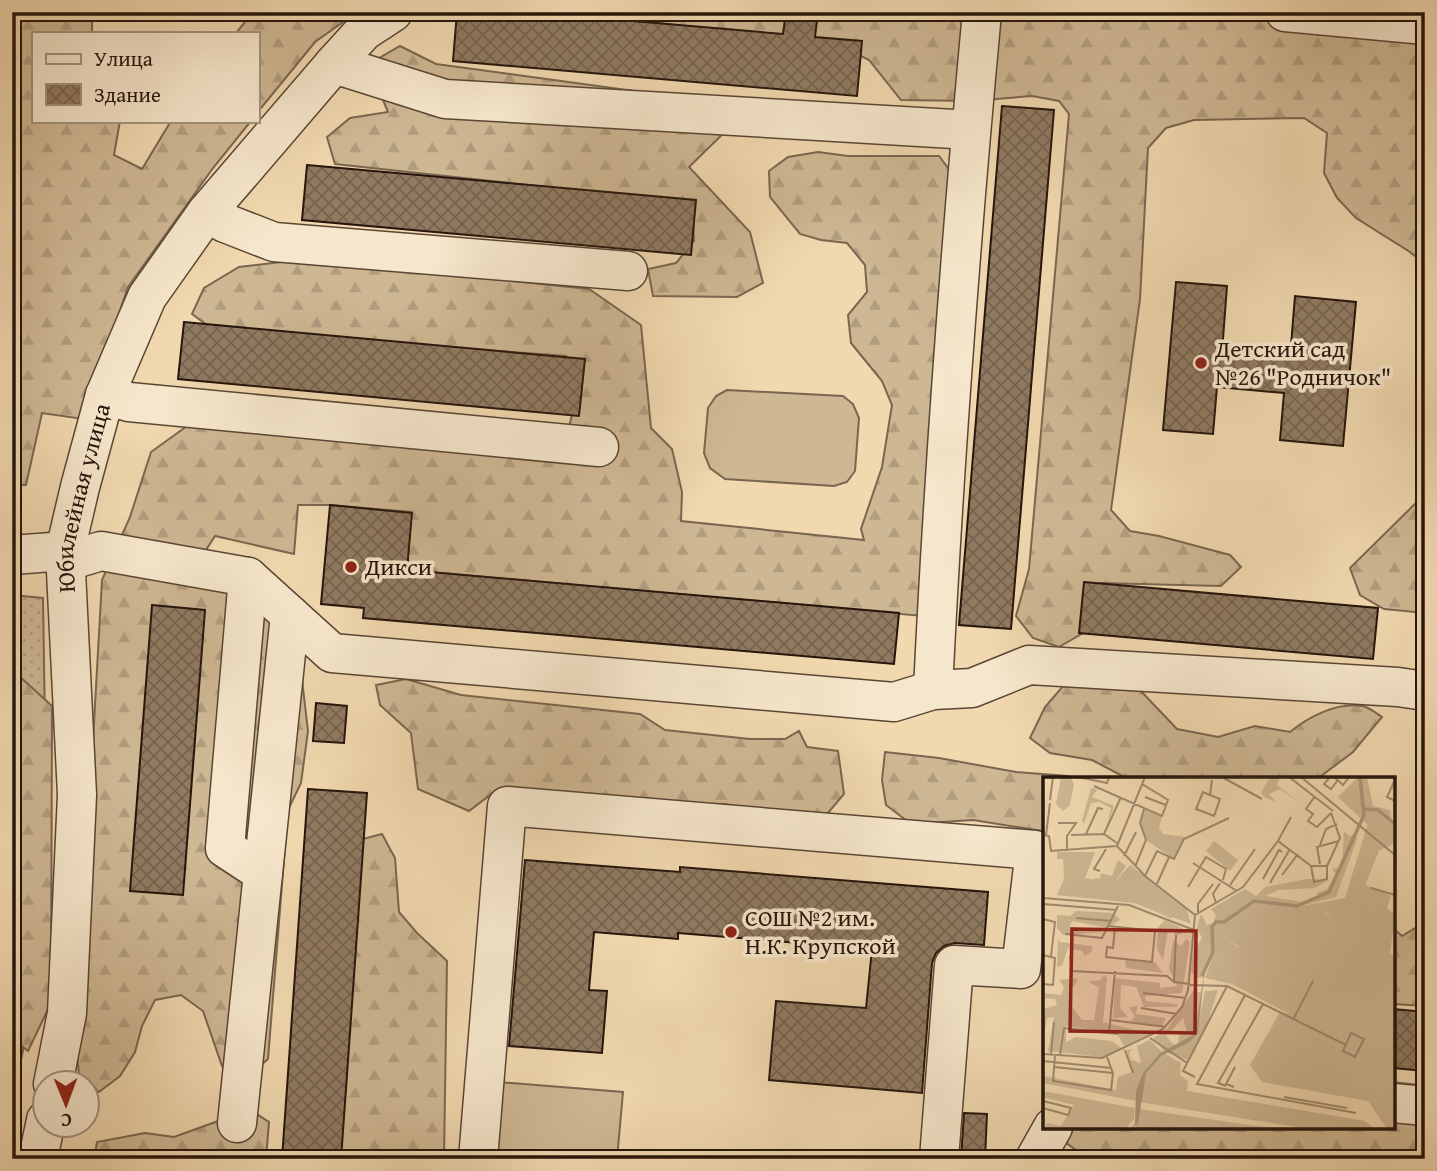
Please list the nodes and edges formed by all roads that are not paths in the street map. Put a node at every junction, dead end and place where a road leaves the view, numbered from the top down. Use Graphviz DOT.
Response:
graph roads {
  1 [pos="393,12"];
  2 [pos="982,12"];
  3 [pos="1285,12"];
  4 [pos="1425,25"];
  5 [pos="334,64"];
  6 [pos="971,130"];
  7 [pos="207,212"];
  8 [pos="628,271"];
  9 [pos="105,395"];
  10 [pos="599,447"];
  11 [pos="12,555"];
  12 [pos="65,557"];
  13 [pos="248,577"];
  14 [pos="290,615"];
  15 [pos="933,690"];
  16 [pos="1425,691"];
  17 [pos="263,873"];
  18 [pos="56,1070"];
  19 [pos="1395,1103"];
  20 [pos="1425,1106"];
  21 [pos="237,1124"];
  22 [pos="1052,1129"];
  23 [pos="42,1140"];
  24 [pos="38,1159"];
  25 [pos="478,1159"];
  26 [pos="939,1159"];
  27 [pos="1035,1159"];
  1 -- 5 [label="street, Юбилейная улица"];
  2 -- 6 [label="street"];
  3 -- 4 [label="street"];
  5 -- 6 [label="street"];
  5 -- 7 [label="street, Юбилейная улица"];
  6 -- 15 [label="street"];
  7 -- 8 [label="street"];
  7 -- 9 [label="street, Юбилейная улица"];
  9 -- 10 [label="street"];
  9 -- 12 [label="street, Юбилейная улица"];
  11 -- 12 [label="street"];
  12 -- 13 [label="street"];
  12 -- 18 [label="street, Юбилейная улица"];
  13 -- 14 [label="street"];
  13 -- 17 [label="street"];
  14 -- 15 [label="street"];
  14 -- 17 [label="street"];
  15 -- 16 [label="street"];
  17 -- 21 [label="street"];
  19 -- 20 [label="street"];
  22 -- 27 [label="street"];
  23 -- 24 [label="street"];
  25 -- 26 [label="street"];
}
